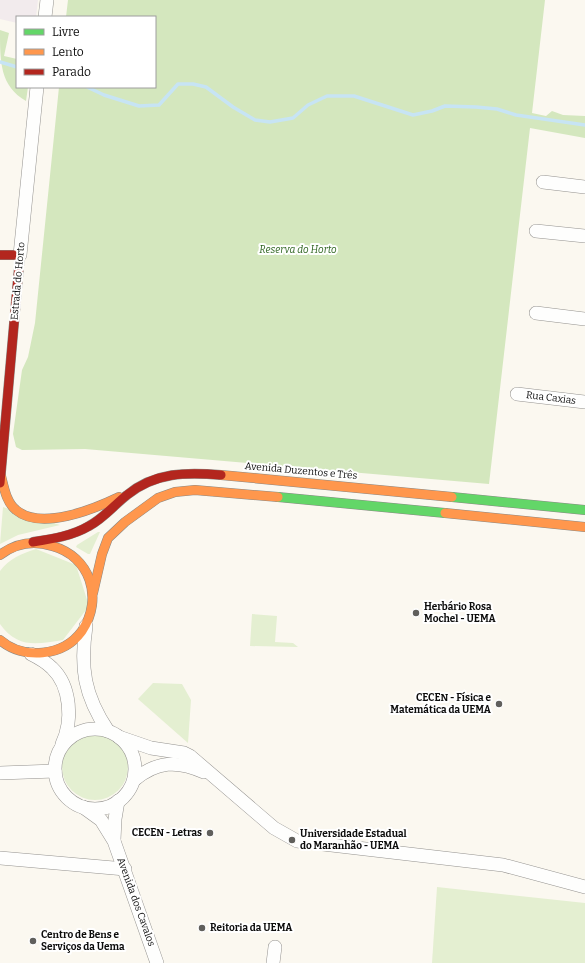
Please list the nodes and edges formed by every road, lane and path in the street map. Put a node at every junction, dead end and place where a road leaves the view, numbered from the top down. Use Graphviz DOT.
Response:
graph roads {
  1 [pos="47,0"];
  2 [pos="45,16"];
  3 [pos="38,88"];
  4 [pos="543,182"];
  5 [pos="585,187"];
  6 [pos="536,231"];
  7 [pos="585,236"];
  8 [pos="0,255"];
  9 [pos="20,255"];
  10 [pos="536,313"];
  11 [pos="585,319"];
  12 [pos="517,394"];
  13 [pos="585,402"];
  14 [pos="0,478"];
  15 [pos="140,487"];
  16 [pos="585,510"];
  17 [pos="585,527"];
  18 [pos="33,542"];
  19 [pos="0,555"];
  20 [pos="93,593"];
  21 [pos="86,625"];
  22 [pos="0,640"];
  23 [pos="16,650"];
  24 [pos="0,654"];
  25 [pos="30,654"];
  26 [pos="113,734"];
  27 [pos="62,746"];
  28 [pos="55,771"];
  29 [pos="0,773"];
  30 [pos="214,776"];
  31 [pos="134,780"];
  32 [pos="118,801"];
  33 [pos="82,807"];
  34 [pos="114,841"];
  35 [pos="0,858"];
  36 [pos="125,869"];
  37 [pos="585,887"];
  38 [pos="275,947"];
  39 [pos="158,963"];
  40 [pos="273,963"];
  1 -- 2 [label="street"];
  3 -- 9 [label="street, Estrada do Horto"];
  4 -- 5 [label="street"];
  6 -- 7 [label="street"];
  8 -- 9 [label="main road"];
  9 -- 14 [label="main road, Estrada do Horto"];
  10 -- 11 [label="street"];
  12 -- 13 [label="street, Rua Caxias"];
  14 -- 15 [label="main road, Estrada do Horto"];
  15 -- 16 [label="main road, Avenida Duzentos e Três"];
  15 -- 18 [label="main road, Avenida Duzentos e Três"];
  17 -- 20 [label="main road"];
  18 -- 19 [label="main road, Avenida Duzentos e Três"];
  18 -- 20 [label="main road"];
  20 -- 21 [label="main road"];
  21 -- 25 [label="main road"];
  21 -- 26 [label="street"];
  22 -- 23 [label="main road"];
  23 -- 24 [label="main road"];
  23 -- 25 [label="main road"];
  25 -- 27 [label="street"];
  26 -- 27 [label="street"];
  26 -- 30 [label="street"];
  26 -- 31 [label="street"];
  27 -- 28 [label="street"];
  28 -- 29 [label="street"];
  28 -- 33 [label="street"];
  30 -- 31 [label="street"];
  30 -- 37 [label="street"];
  31 -- 32 [label="street"];
  32 -- 33 [label="street"];
  32 -- 34 [label="street, Avenida dos Cavalos"];
  33 -- 34 [label="street, Avenida dos Cavalos"];
  34 -- 36 [label="street, Avenida dos Cavalos"];
  35 -- 36 [label="street"];
  36 -- 39 [label="street, Avenida dos Cavalos"];
  38 -- 40 [label="street"];
}
